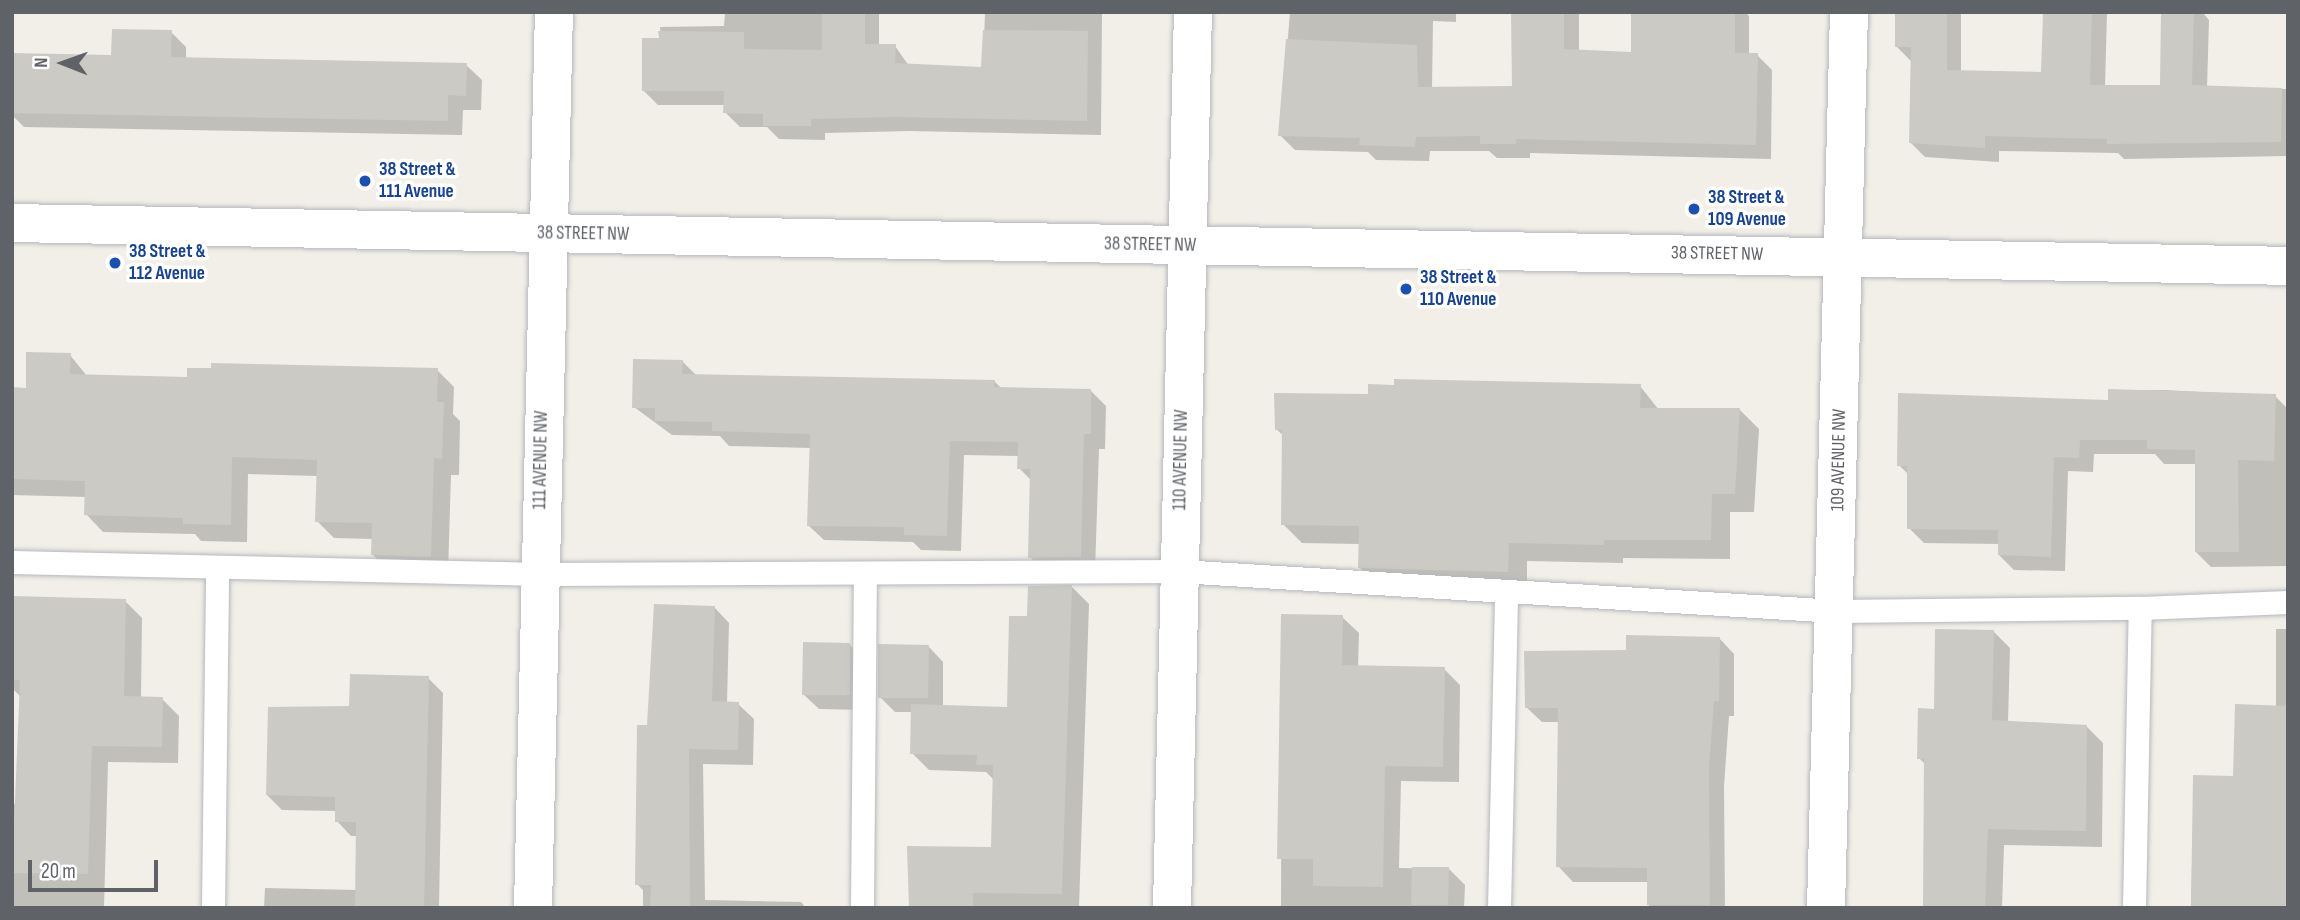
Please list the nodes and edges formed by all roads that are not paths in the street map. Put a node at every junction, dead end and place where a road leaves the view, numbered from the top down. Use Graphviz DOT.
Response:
graph roads {
  1 [pos="554,12"];
  2 [pos="1193,12"];
  3 [pos="1849,12"];
  4 [pos="12,223"];
  5 [pos="545,233"];
  6 [pos="1185,245"];
  7 [pos="1843,256"];
  8 [pos="2288,266"];
  9 [pos="12,562"];
  10 [pos="217,567"];
  11 [pos="1179,572"];
  12 [pos="865,573"];
  13 [pos="540,575"];
  14 [pos="1506,591"];
  15 [pos="2288,602"];
  16 [pos="2140,608"];
  17 [pos="1836,611"];
  18 [pos="213,908"];
  19 [pos="533,908"];
  20 [pos="862,908"];
  21 [pos="1172,908"];
  22 [pos="1499,908"];
  23 [pos="1826,908"];
  24 [pos="2134,908"];
  1 -- 5 [label="street, 111 AVENUE NW"];
  2 -- 6 [label="street, 110 AVENUE NW"];
  3 -- 7 [label="street, 109 AVENUE NW"];
  4 -- 5 [label="street, 38 STREET NW"];
  5 -- 6 [label="street, 38 STREET NW"];
  5 -- 13 [label="street, 111 AVENUE NW"];
  6 -- 7 [label="street, 38 STREET NW"];
  6 -- 11 [label="street, 110 AVENUE NW"];
  7 -- 8 [label="street, 38 STREET NW"];
  7 -- 17 [label="street, 109 AVENUE NW"];
  9 -- 10 [label="lane"];
  10 -- 13 [label="lane"];
  10 -- 18 [label="lane"];
  11 -- 12 [label="lane"];
  11 -- 14 [label="lane"];
  11 -- 21 [label="street, 110 AVENUE NW"];
  12 -- 13 [label="lane"];
  12 -- 20 [label="lane"];
  13 -- 19 [label="street, 111 AVENUE NW"];
  14 -- 17 [label="lane"];
  14 -- 22 [label="lane"];
  15 -- 16 [label="lane"];
  16 -- 17 [label="lane"];
  16 -- 24 [label="lane"];
  17 -- 23 [label="street, 109 AVENUE NW"];
}
